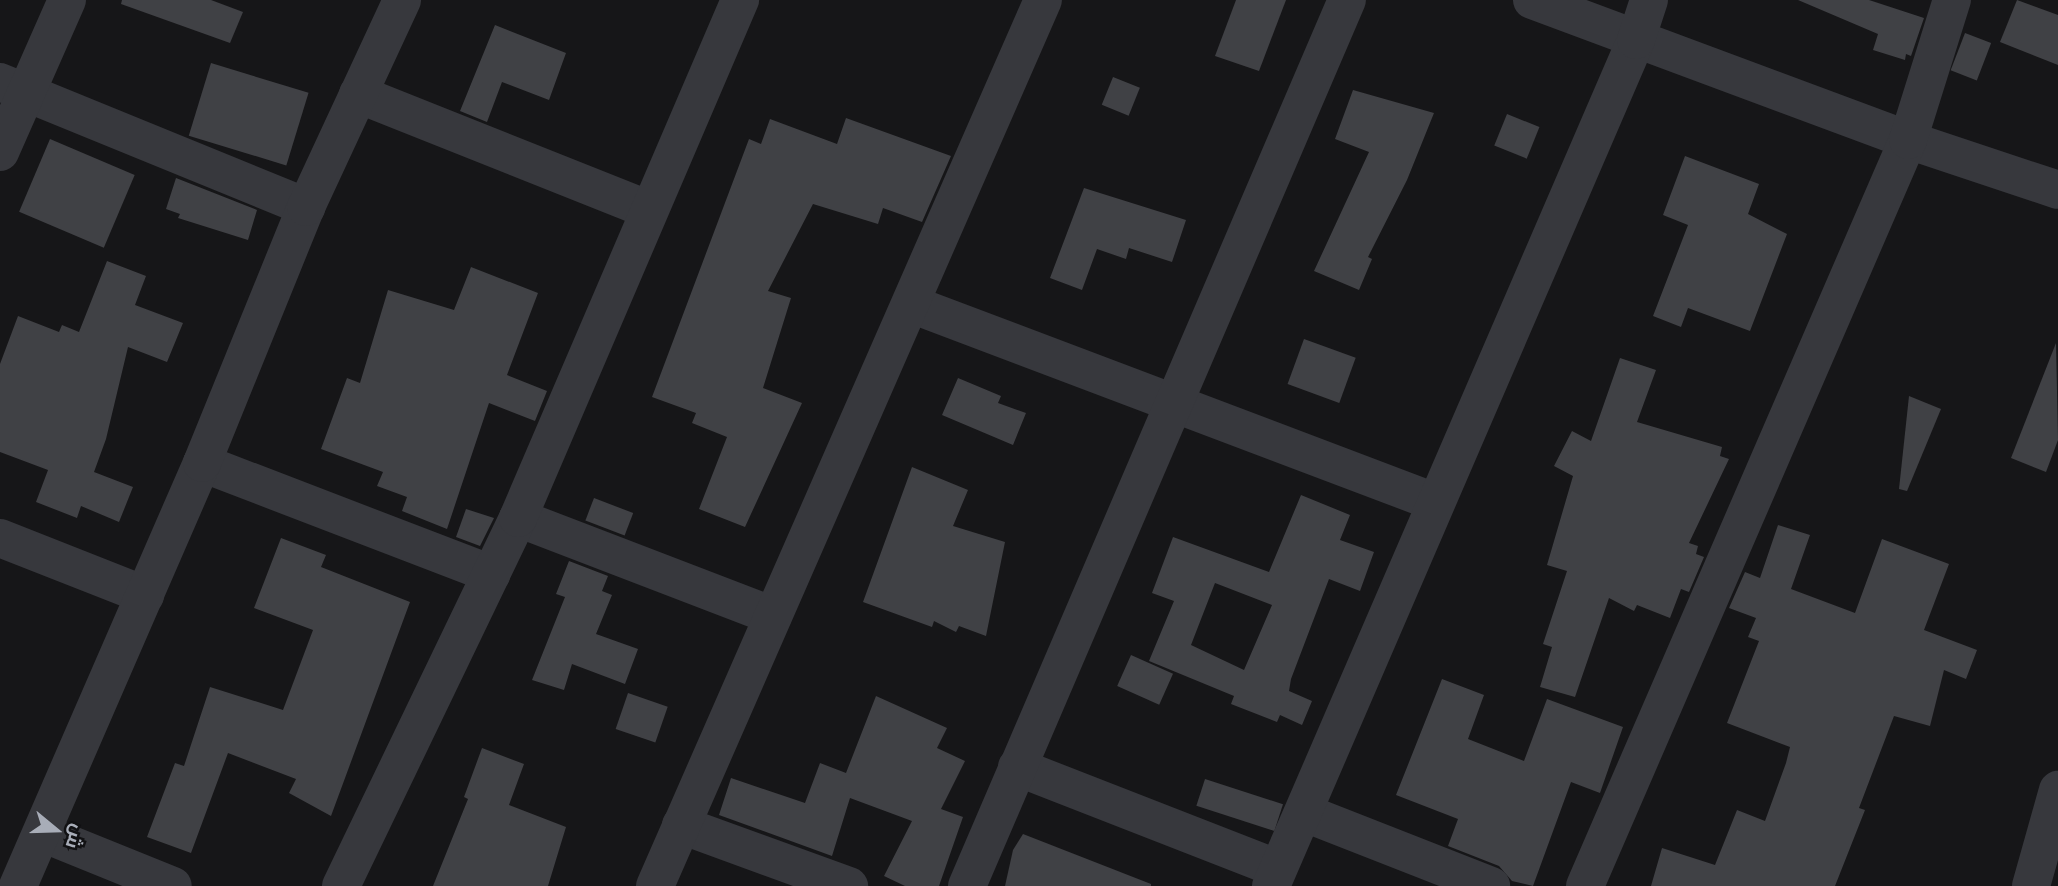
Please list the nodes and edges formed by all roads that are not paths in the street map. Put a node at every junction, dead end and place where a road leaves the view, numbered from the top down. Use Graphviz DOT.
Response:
graph roads {
  1 [pos="67,0"];
  2 [pos="402,0"];
  3 [pos="740,0"];
  4 [pos="1043,0"];
  5 [pos="1347,0"];
  6 [pos="1532,0"];
  7 [pos="1649,0"];
  8 [pos="1952,0"];
  9 [pos="1636,40"];
  10 [pos="13,88"];
  11 [pos="358,94"];
  12 [pos="1908,140"];
  13 [pos="0,152"];
  14 [pos="2058,190"];
  15 [pos="306,207"];
  16 [pos="649,210"];
  17 [pos="911,304"];
  18 [pos="1173,404"];
  19 [pos="202,463"];
  20 [pos="1435,502"];
  21 [pos="518,518"];
  22 [pos="0,538"];
  23 [pos="491,575"];
  24 [pos="145,595"];
  25 [pos="773,616"];
  26 [pos="1017,767"];
  27 [pos="2058,790"];
  28 [pos="1305,813"];
  29 [pos="681,825"];
  30 [pos="42,833"];
  31 [pos="1274,877"];
  32 [pos="18,886"];
  33 [pos="173,886"];
  34 [pos="341,886"];
  35 [pos="655,886"];
  36 [pos="849,886"];
  37 [pos="967,886"];
  38 [pos="1491,886"];
  39 [pos="1585,886"];
  40 [pos="2031,886"];
  1 -- 10 [label="street"];
  2 -- 11 [label="street"];
  3 -- 16 [label="street"];
  4 -- 17 [label="street"];
  5 -- 18 [label="street"];
  6 -- 9 [label="street"];
  7 -- 9 [label="street"];
  8 -- 12 [label="street"];
  9 -- 12 [label="street"];
  9 -- 20 [label="street"];
  10 -- 13 [label="street"];
  10 -- 15 [label="street"];
  11 -- 15 [label="street"];
  11 -- 16 [label="street"];
  12 -- 14 [label="street"];
  12 -- 39 [label="street"];
  15 -- 19 [label="street"];
  16 -- 21 [label="street"];
  17 -- 18 [label="street"];
  17 -- 25 [label="street"];
  18 -- 20 [label="street"];
  18 -- 26 [label="street"];
  19 -- 23 [label="street"];
  19 -- 24 [label="street"];
  20 -- 28 [label="street"];
  21 -- 23 [label="street"];
  21 -- 25 [label="street"];
  22 -- 24 [label="street"];
  23 -- 34 [label="street"];
  24 -- 30 [label="street"];
  25 -- 29 [label="street"];
  26 -- 31 [label="street"];
  26 -- 37 [label="street"];
  27 -- 40 [label="street"];
  28 -- 31 [label="street"];
  28 -- 38 [label="street"];
  29 -- 35 [label="street"];
  29 -- 36 [label="street"];
  30 -- 32 [label="street"];
  30 -- 33 [label="street"];
}
